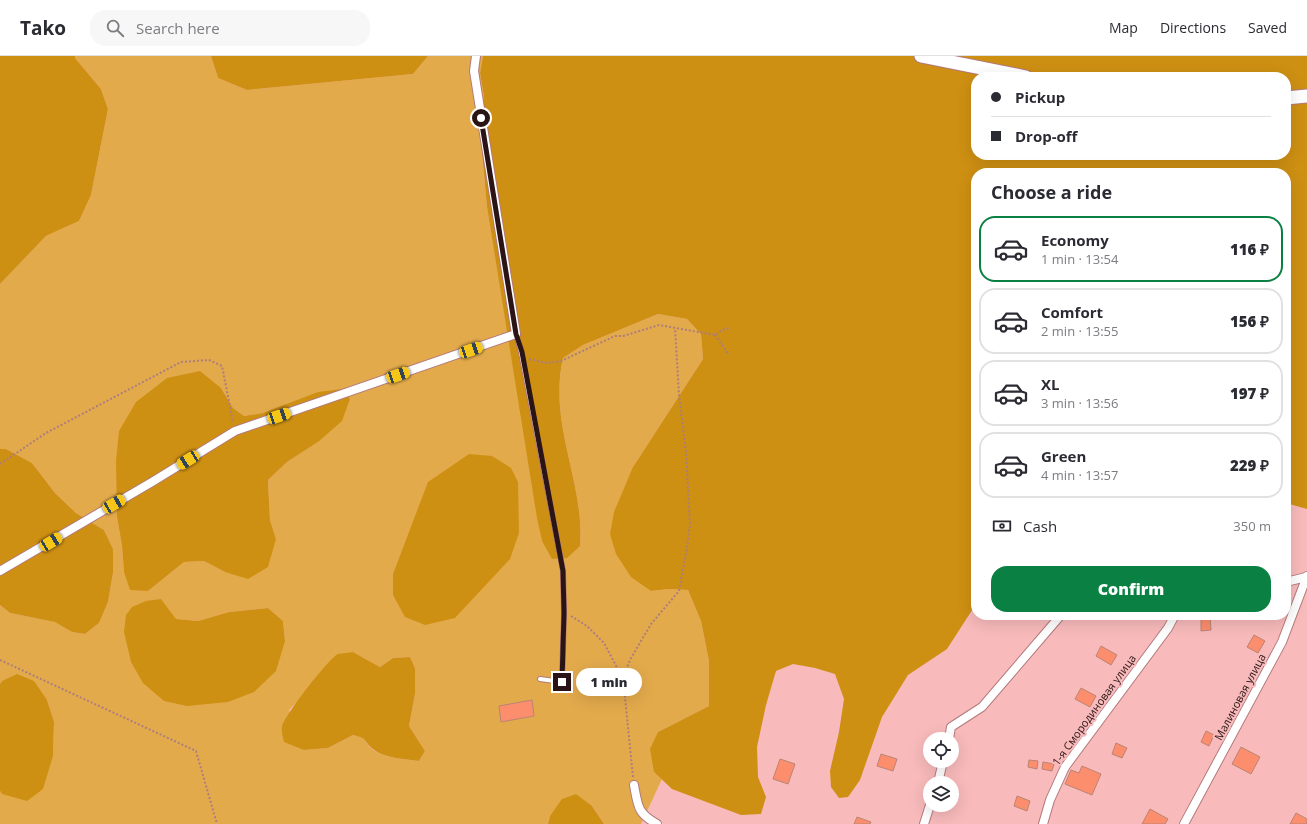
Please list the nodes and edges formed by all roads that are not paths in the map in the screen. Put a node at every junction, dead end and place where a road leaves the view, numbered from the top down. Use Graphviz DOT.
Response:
graph roads {
  1 [pos="476,56"];
  2 [pos="921,56"];
  3 [pos="1001,72"];
  4 [pos="516,334"];
  5 [pos="0,571"];
  6 [pos="1307,577"];
  7 [pos="1291,581"];
  8 [pos="1057,620"];
  9 [pos="1172,620"];
  10 [pos="540,679"];
  11 [pos="951,732"];
  12 [pos="634,785"];
  13 [pos="928,812"];
  14 [pos="657,824"];
  15 [pos="924,824"];
  16 [pos="1043,824"];
  17 [pos="1184,824"];
  1 -- 4 [label="street"];
  2 -- 3 [label="main road"];
  4 -- 5 [label="street"];
  4 -- 10 [label="lane"];
  6 -- 7 [label="street"];
  6 -- 17 [label="street, Малиновая улица"];
  8 -- 11 [label="street"];
  9 -- 16 [label="street, 1-я Смородиновая улица"];
  12 -- 14 [label="street"];
  13 -- 15 [label="street"];
}
